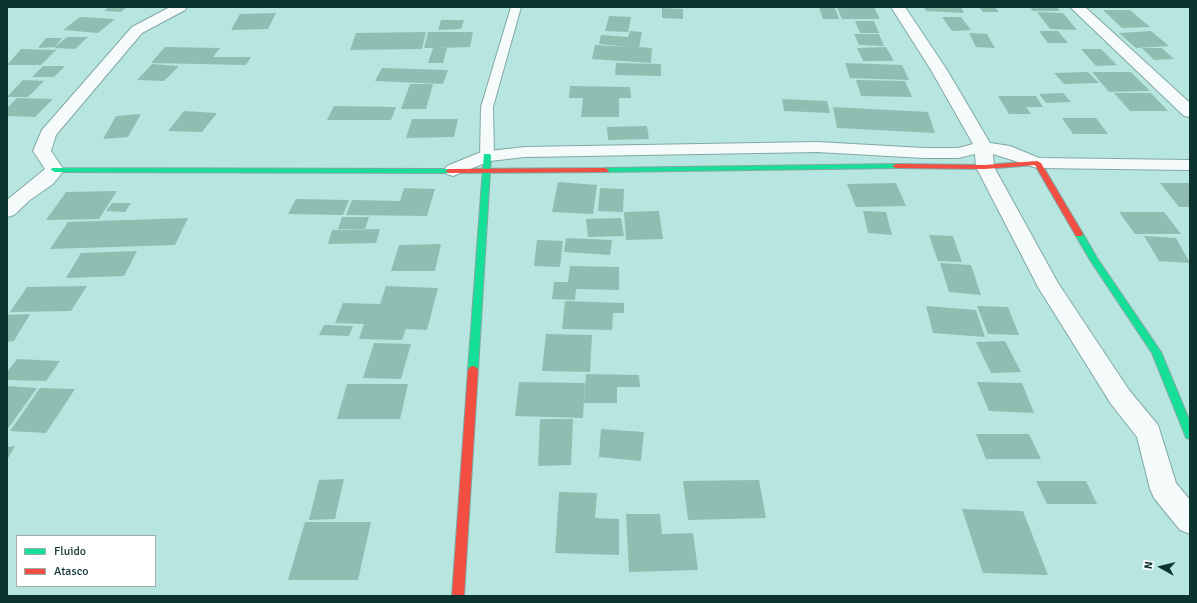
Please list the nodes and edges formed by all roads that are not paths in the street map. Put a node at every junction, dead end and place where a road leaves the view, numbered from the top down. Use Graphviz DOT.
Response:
graph roads {
  1 [pos="180,7"];
  2 [pos="516,7"];
  3 [pos="898,7"];
  4 [pos="1077,7"];
  5 [pos="1190,112"];
  6 [pos="984,157"];
  7 [pos="487,163"];
  8 [pos="1037,163"];
  9 [pos="1190,165"];
  10 [pos="55,170"];
  11 [pos="453,170"];
  12 [pos="7,211"];
  13 [pos="1190,435"];
  14 [pos="1190,520"];
  15 [pos="458,596"];
  1 -- 10 [label="street"];
  2 -- 7 [label="lane"];
  3 -- 6 [label="street"];
  4 -- 5 [label="street"];
  6 -- 7 [label="street"];
  6 -- 8 [label="street"];
  6 -- 14 [label="street"];
  7 -- 11 [label="street"];
  7 -- 15 [label="street"];
  8 -- 9 [label="street"];
  8 -- 13 [label="street"];
  10 -- 11 [label="street"];
  10 -- 12 [label="street"];
}
